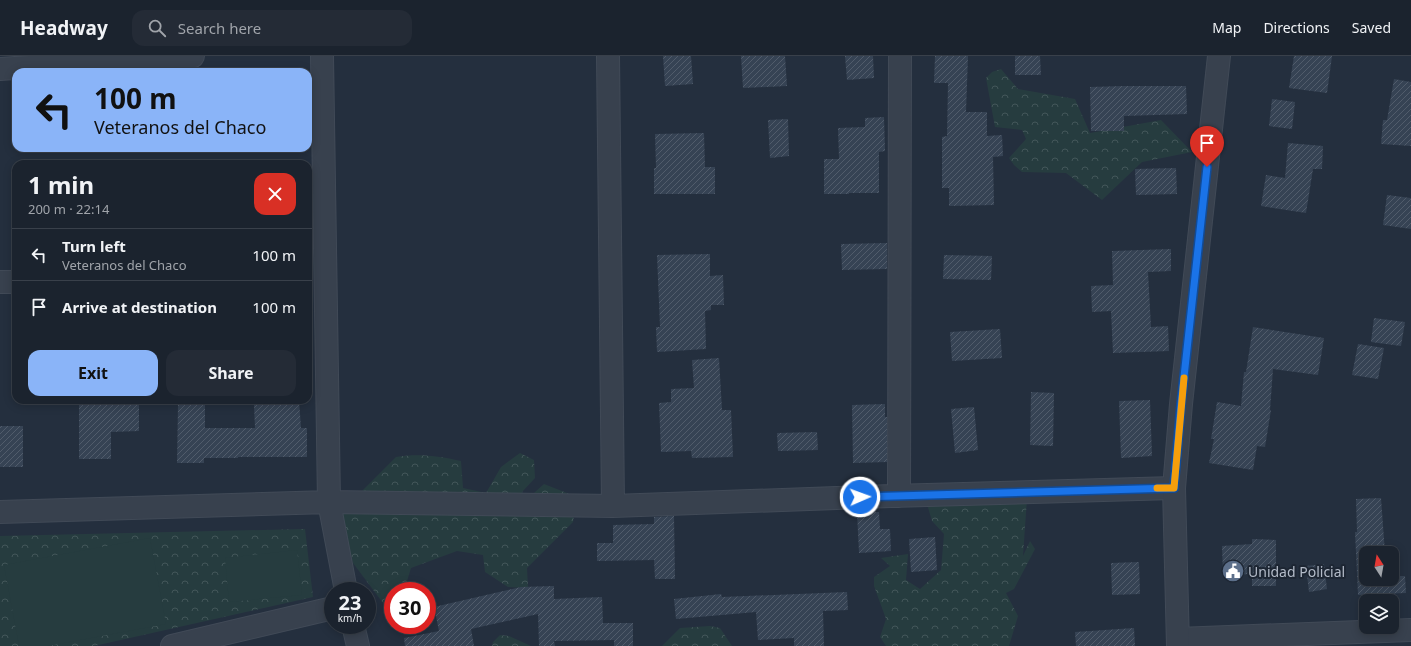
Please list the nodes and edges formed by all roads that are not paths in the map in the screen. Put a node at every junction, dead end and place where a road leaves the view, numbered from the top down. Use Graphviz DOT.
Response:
graph roads {
  1 [pos="193,56"];
  2 [pos="322,56"];
  3 [pos="608,56"];
  4 [pos="900,56"];
  5 [pos="1219,56"];
  6 [pos="12,68"];
  7 [pos="15,68"];
  8 [pos="0,69"];
  9 [pos="317,273"];
  10 [pos="0,282"];
  11 [pos="12,282"];
  12 [pos="1174,488"];
  13 [pos="899,496"];
  14 [pos="329,502"];
  15 [pos="613,506"];
  16 [pos="0,512"];
  17 [pos="344,582"];
  18 [pos="324,610"];
  19 [pos="1411,630"];
  20 [pos="355,634"];
  21 [pos="1178,643"];
  22 [pos="172,646"];
  23 [pos="358,646"];
  1 -- 7 [label="street"];
  2 -- 9 [label="street"];
  3 -- 15 [label="street"];
  4 -- 13 [label="street"];
  5 -- 12 [label="street"];
  6 -- 8 [label="street"];
  9 -- 14 [label="street"];
  10 -- 11 [label="street"];
  12 -- 13 [label="street"];
  12 -- 21 [label="street"];
  13 -- 15 [label="street"];
  14 -- 15 [label="street"];
  14 -- 16 [label="street"];
  14 -- 17 [label="street"];
  18 -- 22 [label="street"];
  19 -- 21 [label="street"];
  20 -- 23 [label="street"];
}
